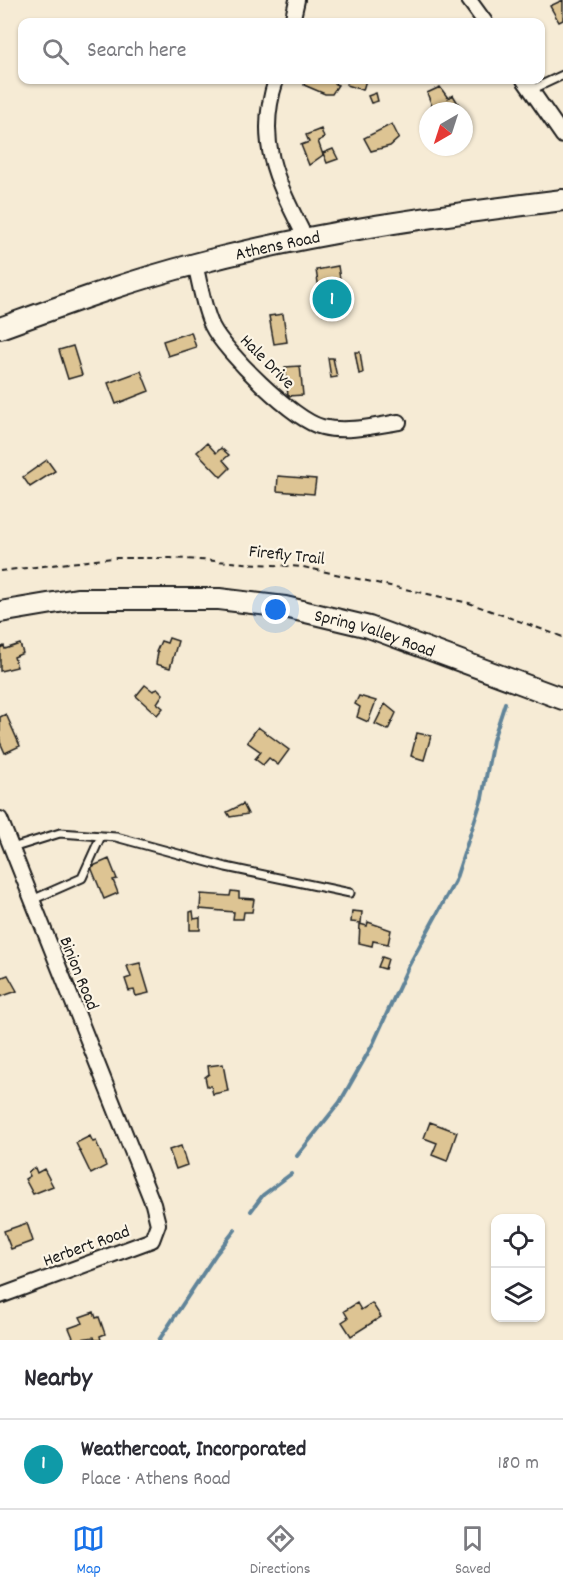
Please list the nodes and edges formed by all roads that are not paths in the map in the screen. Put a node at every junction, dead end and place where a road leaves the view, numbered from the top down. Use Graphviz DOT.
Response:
graph roads {
  1 [pos="297,0"];
  2 [pos="469,0"];
  3 [pos="293,18"];
  4 [pos="482,18"];
  5 [pos="563,75"];
  6 [pos="545,80"];
  7 [pos="275,84"];
  8 [pos="528,85"];
  9 [pos="563,136"];
  10 [pos="563,200"];
  11 [pos="306,238"];
  12 [pos="195,264"];
  13 [pos="0,328"];
  14 [pos="399,422"];
  15 [pos="0,612"];
  16 [pos="563,699"];
  17 [pos="0,819"];
  18 [pos="101,836"];
  19 [pos="12,848"];
  20 [pos="350,893"];
  21 [pos="32,900"];
  22 [pos="128,1140"];
  23 [pos="0,1296"];
  1 -- 3 [label="street"];
  2 -- 4 [label="street"];
  5 -- 6 [label="lane"];
  7 -- 11 [label="street"];
  8 -- 9 [label="street"];
  10 -- 11 [label="street, Athens Road"];
  11 -- 12 [label="street, Athens Road"];
  12 -- 13 [label="street, Athens Road"];
  12 -- 14 [label="street, Hale Drive"];
  15 -- 16 [label="street, Spring Valley Road"];
  17 -- 19 [label="street, Binion Road"];
  18 -- 19 [label="lane"];
  18 -- 20 [label="lane"];
  18 -- 21 [label="lane"];
  19 -- 21 [label="street, Binion Road"];
  21 -- 22 [label="street, Binion Road"];
  22 -- 23 [label="street, Herbert Road"];
}
